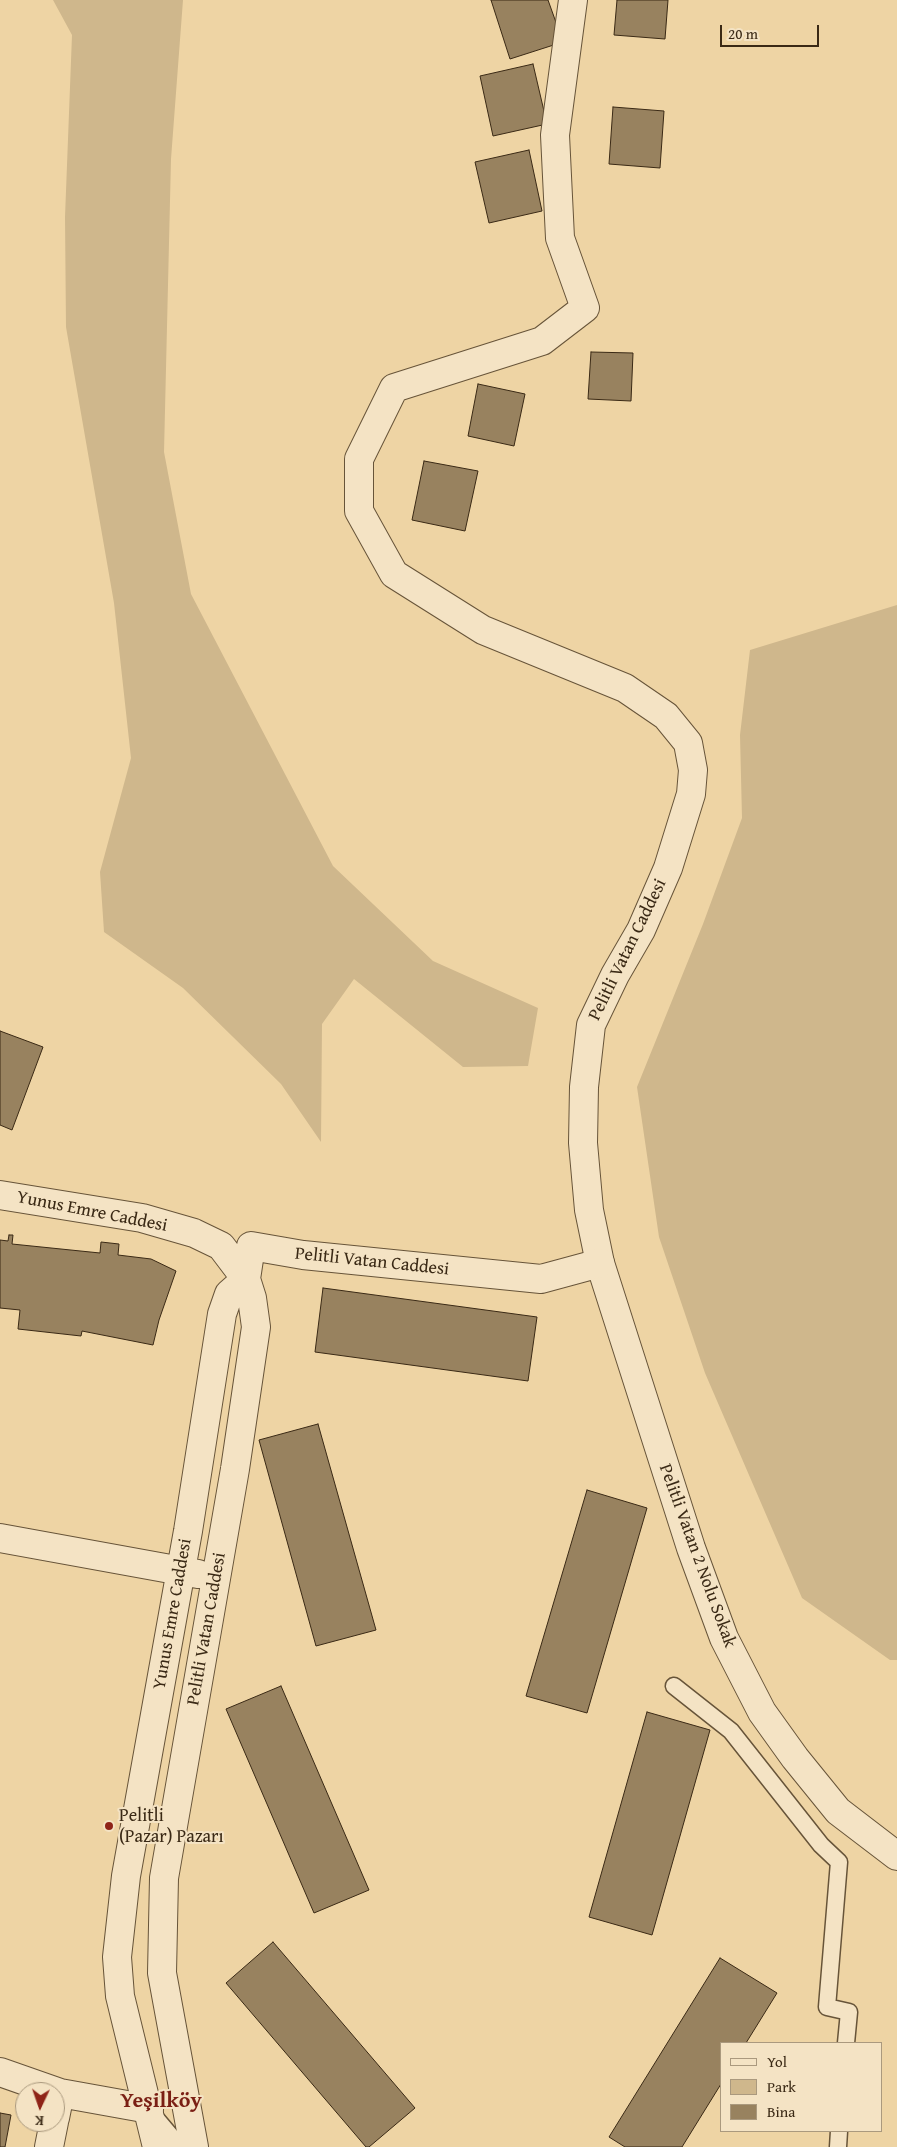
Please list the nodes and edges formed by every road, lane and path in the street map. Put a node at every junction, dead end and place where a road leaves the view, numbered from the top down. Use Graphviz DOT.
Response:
graph roads {
  1 [pos="573,0"];
  2 [pos="0,1195"];
  3 [pos="600,1263"];
  4 [pos="246,1279"];
  5 [pos="0,1538"];
  6 [pos="181,1571"];
  7 [pos="216,1577"];
  8 [pos="674,1686"];
  9 [pos="897,1856"];
  10 [pos="846,2042"];
  11 [pos="0,2072"];
  12 [pos="17,2082"];
  13 [pos="65,2106"];
  14 [pos="149,2109"];
  15 [pos="188,2116"];
  16 [pos="52,2132"];
  17 [pos="839,2132"];
  18 [pos="49,2147"];
  19 [pos="157,2147"];
  20 [pos="180,2147"];
  21 [pos="194,2147"];
  22 [pos="838,2147"];
  1 -- 3 [label="street, Pelitli Vatan Caddesi"];
  2 -- 4 [label="street, Yunus Emre Caddesi"];
  3 -- 4 [label="street, Pelitli Vatan Caddesi"];
  3 -- 9 [label="street, Pelitli Vatan 2 Nolu Sokak"];
  4 -- 6 [label="street, Yunus Emre Caddesi"];
  4 -- 7 [label="street, Pelitli Vatan Caddesi"];
  5 -- 6 [label="street"];
  6 -- 7 [label="street"];
  6 -- 14 [label="street, Yunus Emre Caddesi"];
  7 -- 15 [label="street, Pelitli Vatan Caddesi"];
  8 -- 10 [label="lane"];
  11 -- 12 [label="street"];
  13 -- 14 [label="street"];
  14 -- 15 [label="street"];
  14 -- 19 [label="street"];
  14 -- 20 [label="lane"];
  15 -- 21 [label="street, Pelitli Vatan Caddesi"];
  16 -- 18 [label="street"];
  17 -- 22 [label="lane"];
}
